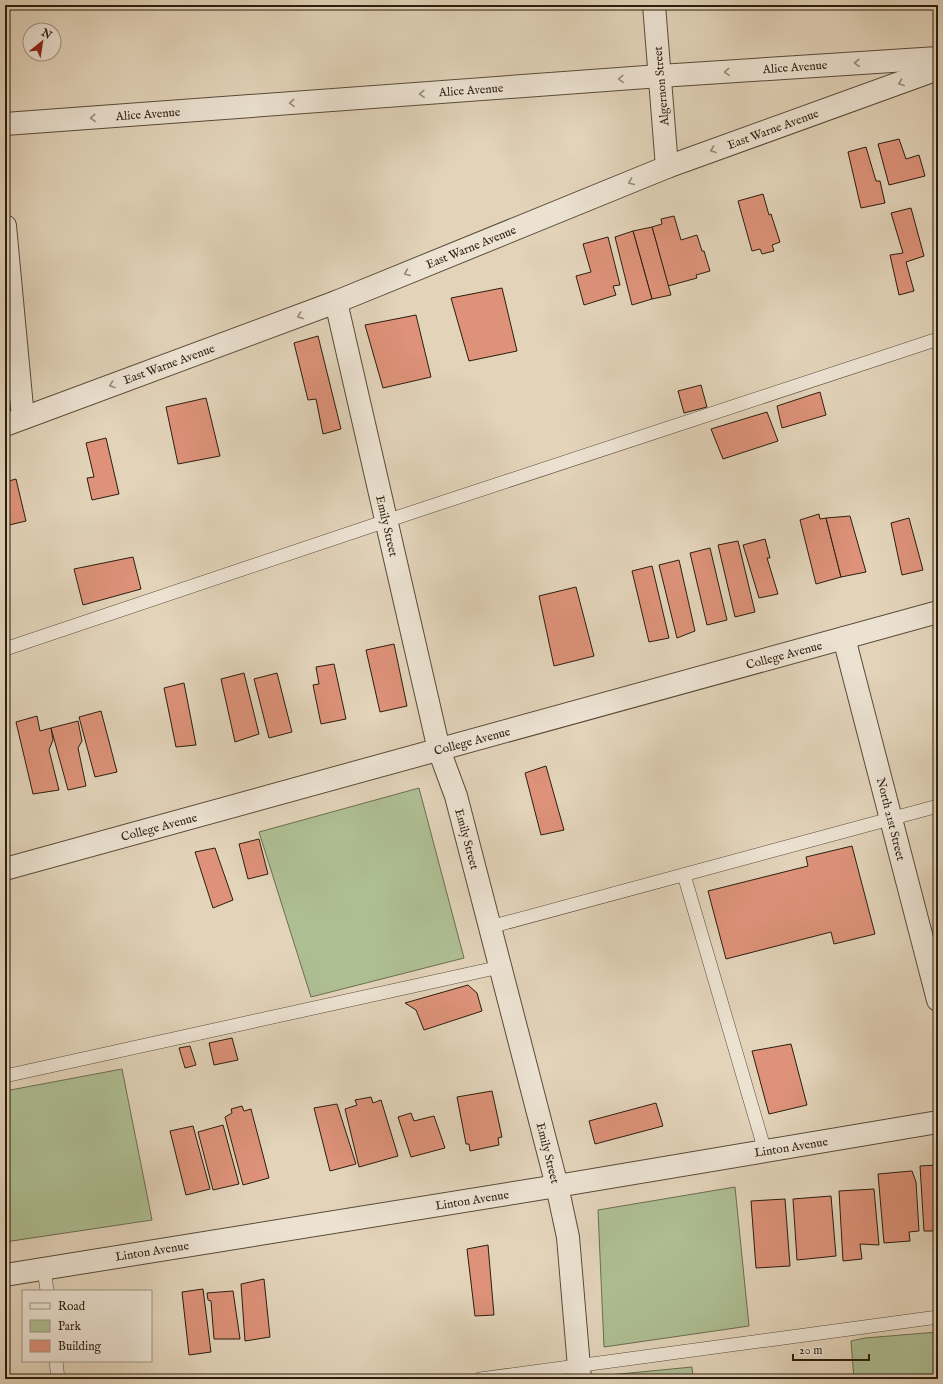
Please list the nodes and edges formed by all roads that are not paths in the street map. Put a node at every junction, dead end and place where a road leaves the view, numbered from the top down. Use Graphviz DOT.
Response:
graph roads {
  1 [pos="654,5"];
  2 [pos="938,58"];
  3 [pos="938,69"];
  4 [pos="660,76"];
  5 [pos="5,124"];
  6 [pos="667,167"];
  7 [pos="5,226"];
  8 [pos="7,274"];
  9 [pos="336,302"];
  10 [pos="938,338"];
  11 [pos="14,422"];
  12 [pos="386,521"];
  13 [pos="938,612"];
  14 [pos="844,638"];
  15 [pos="5,649"];
  16 [pos="439,750"];
  17 [pos="938,806"];
  18 [pos="891,819"];
  19 [pos="5,869"];
  20 [pos="684,875"];
  21 [pos="490,927"];
  22 [pos="500,967"];
  23 [pos="938,1000"];
  24 [pos="5,1076"];
  25 [pos="938,1122"];
  26 [pos="765,1151"];
  27 [pos="557,1186"];
  28 [pos="44,1268"];
  29 [pos="5,1274"];
  30 [pos="47,1290"];
  31 [pos="938,1317"];
  32 [pos="56,1362"];
  33 [pos="579,1372"];
  34 [pos="58,1379"];
  35 [pos="480,1379"];
  1 -- 4 [label="street, Algernon Street"];
  2 -- 4 [label="street, Alice Avenue, one-way"];
  3 -- 6 [label="street, East Warne Avenue, one-way"];
  4 -- 5 [label="street, Alice Avenue, one-way"];
  4 -- 6 [label="street, Algernon Street"];
  6 -- 9 [label="street, East Warne Avenue, one-way"];
  7 -- 8 [label="street"];
  8 -- 11 [label="street"];
  9 -- 11 [label="street, East Warne Avenue, one-way"];
  9 -- 12 [label="street, Emily Street"];
  10 -- 12 [label="lane"];
  12 -- 15 [label="lane"];
  12 -- 16 [label="street, Emily Street"];
  13 -- 14 [label="street, College Avenue"];
  14 -- 16 [label="street, College Avenue"];
  14 -- 18 [label="street, North 21st Street"];
  16 -- 19 [label="street, College Avenue"];
  16 -- 21 [label="street, Emily Street"];
  17 -- 18 [label="lane"];
  18 -- 20 [label="lane"];
  18 -- 23 [label="street, North 21st Street"];
  20 -- 21 [label="lane"];
  20 -- 26 [label="lane"];
  21 -- 22 [label="street, Emily Street"];
  22 -- 24 [label="lane"];
  22 -- 27 [label="street, Emily Street"];
  25 -- 26 [label="street, Linton Avenue"];
  26 -- 27 [label="street, Linton Avenue"];
  27 -- 28 [label="street, Linton Avenue"];
  27 -- 33 [label="street, Emily Street"];
  28 -- 29 [label="street, Linton Avenue"];
  28 -- 30 [label="lane"];
  31 -- 33 [label="lane"];
  32 -- 34 [label="lane"];
  33 -- 35 [label="lane"];
}
